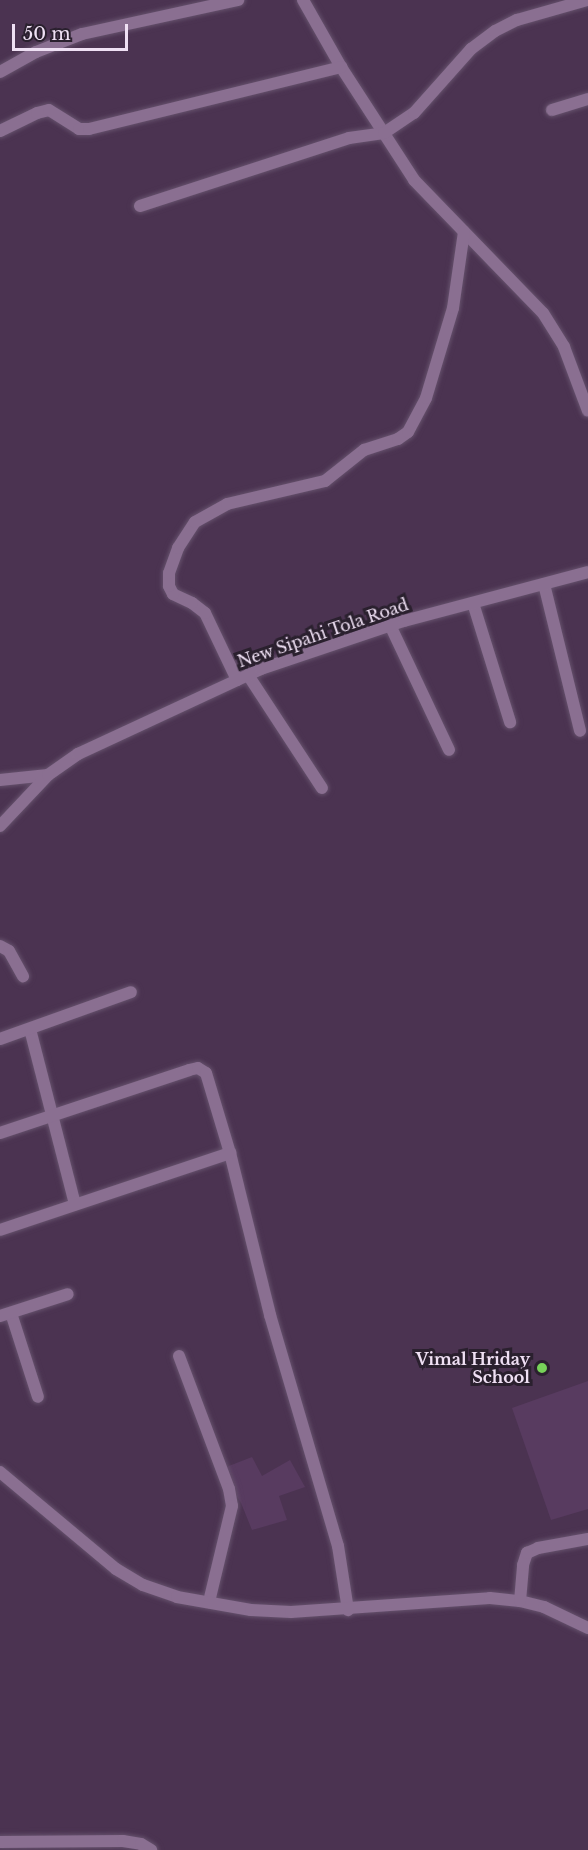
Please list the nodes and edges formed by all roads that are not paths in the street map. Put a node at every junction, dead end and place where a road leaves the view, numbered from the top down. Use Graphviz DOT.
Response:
graph roads {
  1 [pos="238,0"];
  2 [pos="303,0"];
  3 [pos="587,0"];
  4 [pos="341,67"];
  5 [pos="0,72"];
  6 [pos="588,99"];
  7 [pos="552,110"];
  8 [pos="0,131"];
  9 [pos="384,133"];
  10 [pos="140,206"];
  11 [pos="464,232"];
  12 [pos="588,411"];
  13 [pos="588,572"];
  14 [pos="544,584"];
  15 [pos="472,603"];
  16 [pos="390,626"];
  17 [pos="242,677"];
  18 [pos="510,722"];
  19 [pos="580,731"];
  20 [pos="449,750"];
  21 [pos="48,775"];
  22 [pos="0,780"];
  23 [pos="322,788"];
  24 [pos="0,826"];
  25 [pos="0,946"];
  26 [pos="23,976"];
  27 [pos="131,992"];
  28 [pos="30,1029"];
  29 [pos="0,1038"];
  30 [pos="52,1115"];
  31 [pos="0,1133"];
  32 [pos="230,1153"];
  33 [pos="75,1204"];
  34 [pos="0,1230"];
  35 [pos="68,1294"];
  36 [pos="6,1315"];
  37 [pos="179,1356"];
  38 [pos="38,1397"];
  39 [pos="0,1472"];
  40 [pos="588,1539"];
  41 [pos="520,1601"];
  42 [pos="209,1602"];
  43 [pos="348,1610"];
  44 [pos="588,1628"];
  45 [pos="0,1842"];
  46 [pos="151,1850"];
  1 -- 5 [label="street"];
  2 -- 4 [label="street"];
  3 -- 9 [label="street"];
  4 -- 8 [label="street"];
  4 -- 9 [label="street"];
  6 -- 7 [label="street"];
  9 -- 10 [label="street"];
  9 -- 11 [label="street"];
  11 -- 12 [label="street"];
  11 -- 17 [label="street"];
  13 -- 14 [label="street, New Sipahi Tola Road"];
  14 -- 15 [label="street, New Sipahi Tola Road"];
  14 -- 19 [label="street"];
  15 -- 16 [label="street, New Sipahi Tola Road"];
  15 -- 18 [label="street"];
  16 -- 17 [label="street, New Sipahi Tola Road"];
  16 -- 20 [label="street"];
  17 -- 21 [label="street, New Sipahi Tola Road"];
  17 -- 23 [label="street"];
  21 -- 22 [label="street"];
  21 -- 24 [label="street, New Sipahi Tola Road"];
  25 -- 26 [label="street"];
  27 -- 28 [label="street"];
  28 -- 29 [label="street"];
  28 -- 30 [label="street"];
  30 -- 31 [label="street"];
  30 -- 32 [label="street"];
  30 -- 33 [label="street"];
  32 -- 33 [label="street"];
  32 -- 43 [label="street"];
  33 -- 34 [label="street"];
  35 -- 36 [label="street"];
  36 -- 38 [label="street"];
  37 -- 42 [label="street"];
  39 -- 42 [label="street"];
  40 -- 41 [label="street"];
  41 -- 43 [label="street"];
  41 -- 44 [label="street"];
  42 -- 43 [label="street"];
  45 -- 46 [label="street"];
}
